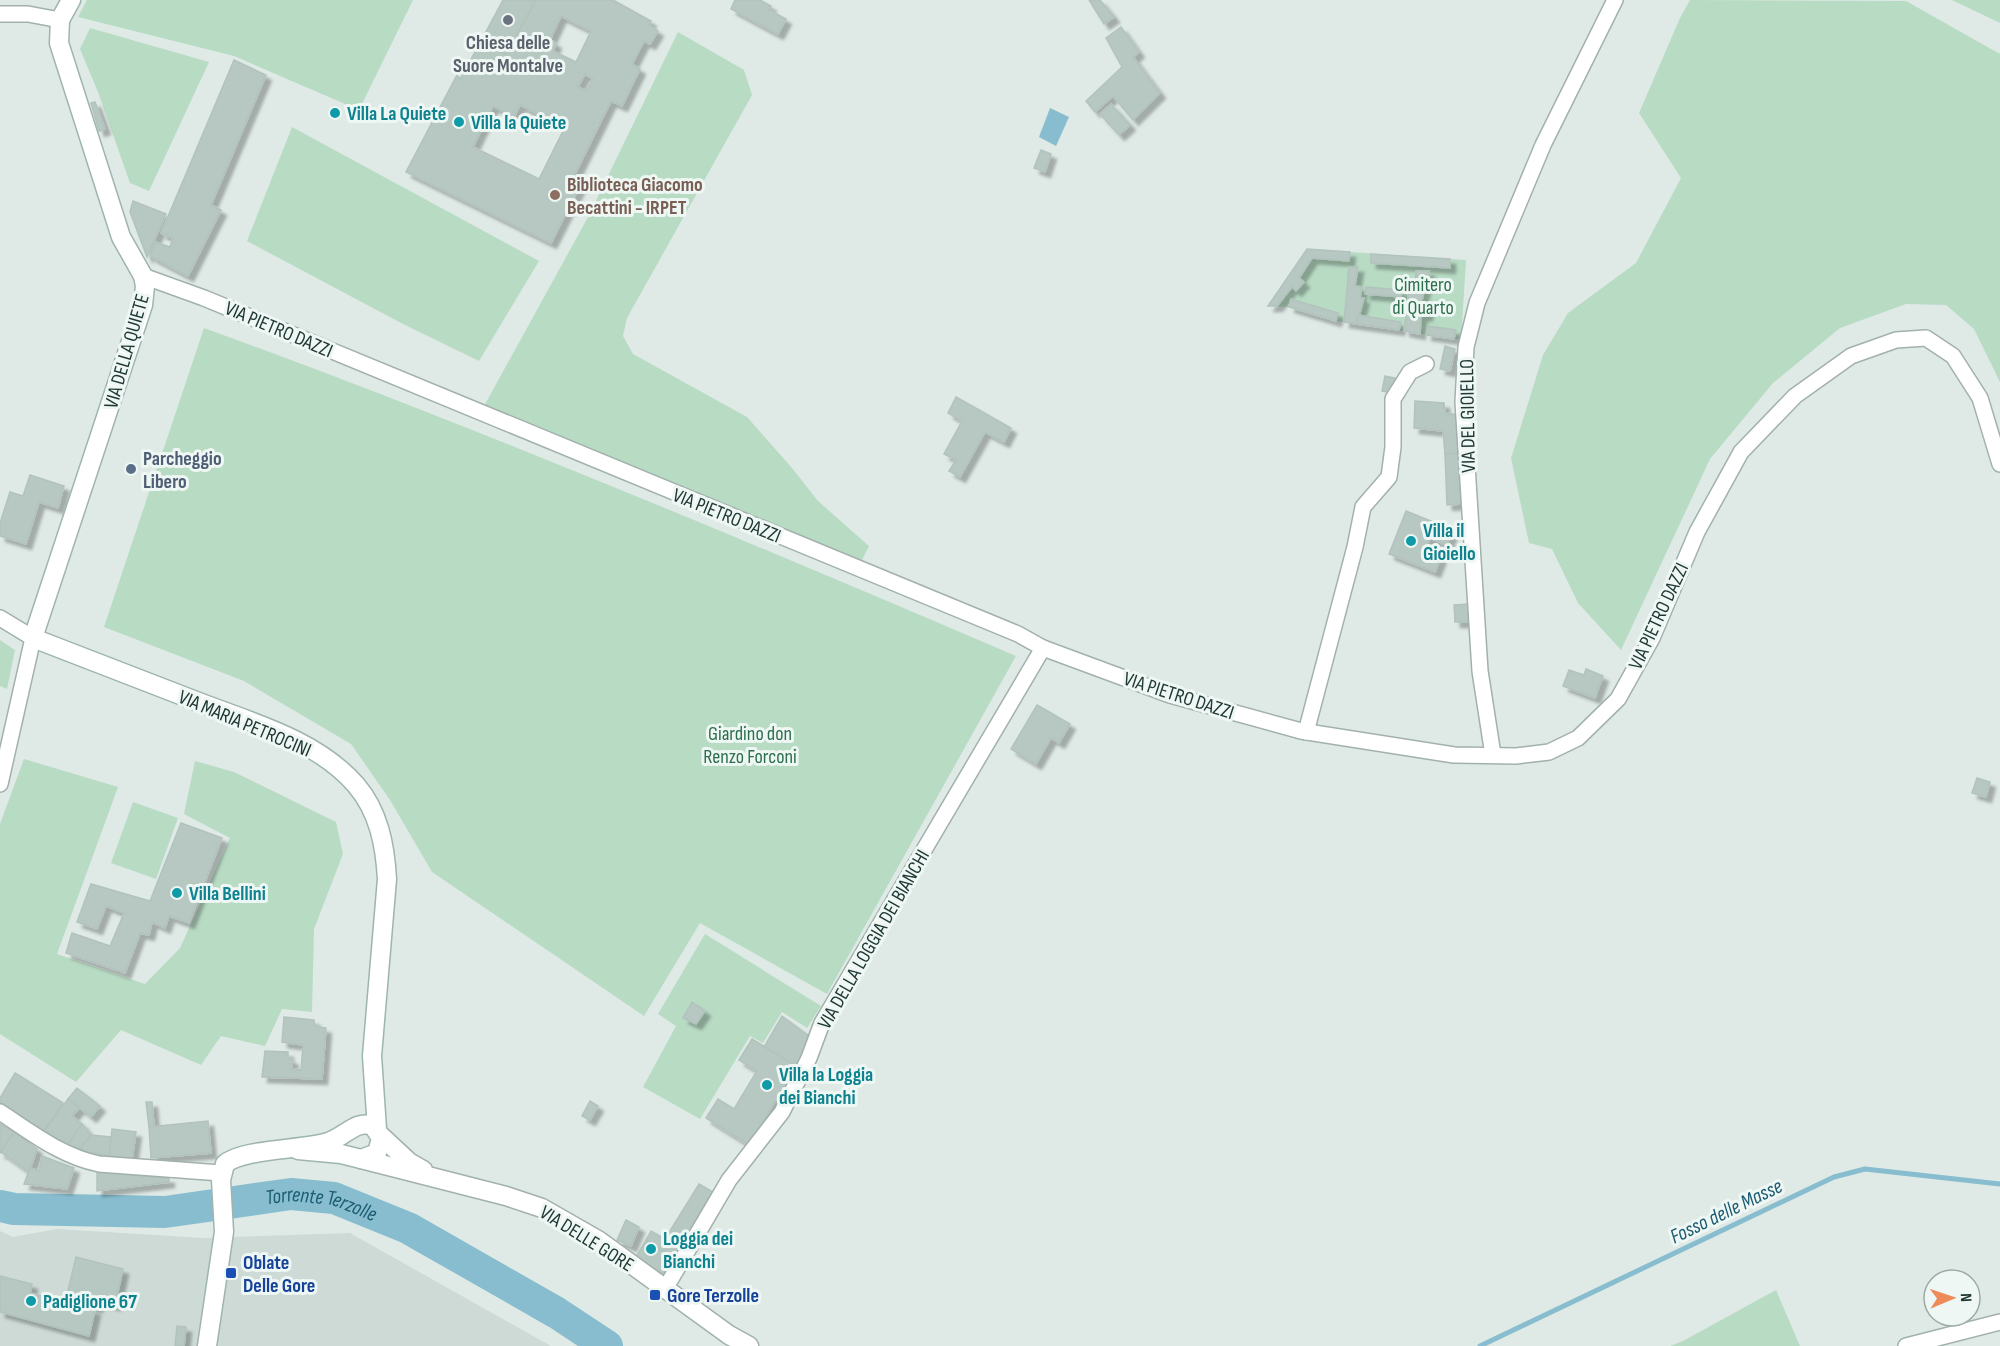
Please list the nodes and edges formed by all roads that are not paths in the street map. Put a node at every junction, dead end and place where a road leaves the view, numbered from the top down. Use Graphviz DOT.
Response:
graph roads {
  1 [pos="71,0"];
  2 [pos="1615,0"];
  3 [pos="0,14"];
  4 [pos="60,20"];
  5 [pos="143,276"];
  6 [pos="1426,364"];
  7 [pos="2000,464"];
  8 [pos="0,618"];
  9 [pos="33,638"];
  10 [pos="1043,648"];
  11 [pos="1306,732"];
  12 [pos="1493,755"];
  13 [pos="0,784"];
  14 [pos="372,1056"];
  15 [pos="0,1112"];
  16 [pos="350,1131"];
  17 [pos="378,1132"];
  18 [pos="298,1150"];
  19 [pos="358,1158"];
  20 [pos="221,1176"];
  21 [pos="440,1180"];
  22 [pos="665,1289"];
  23 [pos="2000,1322"];
  24 [pos="207,1346"];
  25 [pos="749,1346"];
  26 [pos="1906,1346"];
  1 -- 4 [label="main road, VIA DELLA QUIETE"];
  2 -- 12 [label="street, VIA DEL GIOIELLO"];
  3 -- 4 [label="street"];
  4 -- 5 [label="main road, VIA DELLA QUIETE"];
  5 -- 9 [label="main road, VIA DELLA QUIETE"];
  5 -- 10 [label="street, VIA PIETRO DAZZI"];
  6 -- 11 [label="street"];
  7 -- 12 [label="street, VIA PIETRO DAZZI"];
  8 -- 9 [label="street"];
  9 -- 13 [label="street"];
  9 -- 14 [label="main road, VIA MARIA PETROCINI"];
  10 -- 11 [label="street, VIA PIETRO DAZZI"];
  10 -- 22 [label="street, VIA DELLA LOGGIA DEI BIANCHI"];
  11 -- 12 [label="street, VIA PIETRO DAZZI"];
  14 -- 16 [label="main road, VIA MARIA PETROCINI"];
  14 -- 17 [label="main road, VIA MARIA PETROCINI"];
  15 -- 20 [label="street"];
  16 -- 17 [label="main road, VIA DELLE GORE"];
  16 -- 18 [label="main road, VIA DELLE GORE"];
  16 -- 19 [label="main road"];
  17 -- 19 [label="main road"];
  17 -- 21 [label="main road, VIA DELLE GORE"];
  18 -- 19 [label="main road, VIA DELLE GORE"];
  18 -- 20 [label="main road, VIA DELLE GORE"];
  19 -- 21 [label="main road, VIA DELLE GORE"];
  20 -- 24 [label="main road"];
  21 -- 22 [label="main road, VIA DELLE GORE"];
  22 -- 25 [label="main road, VIA DELLE GORE"];
  23 -- 26 [label="street"];
}
